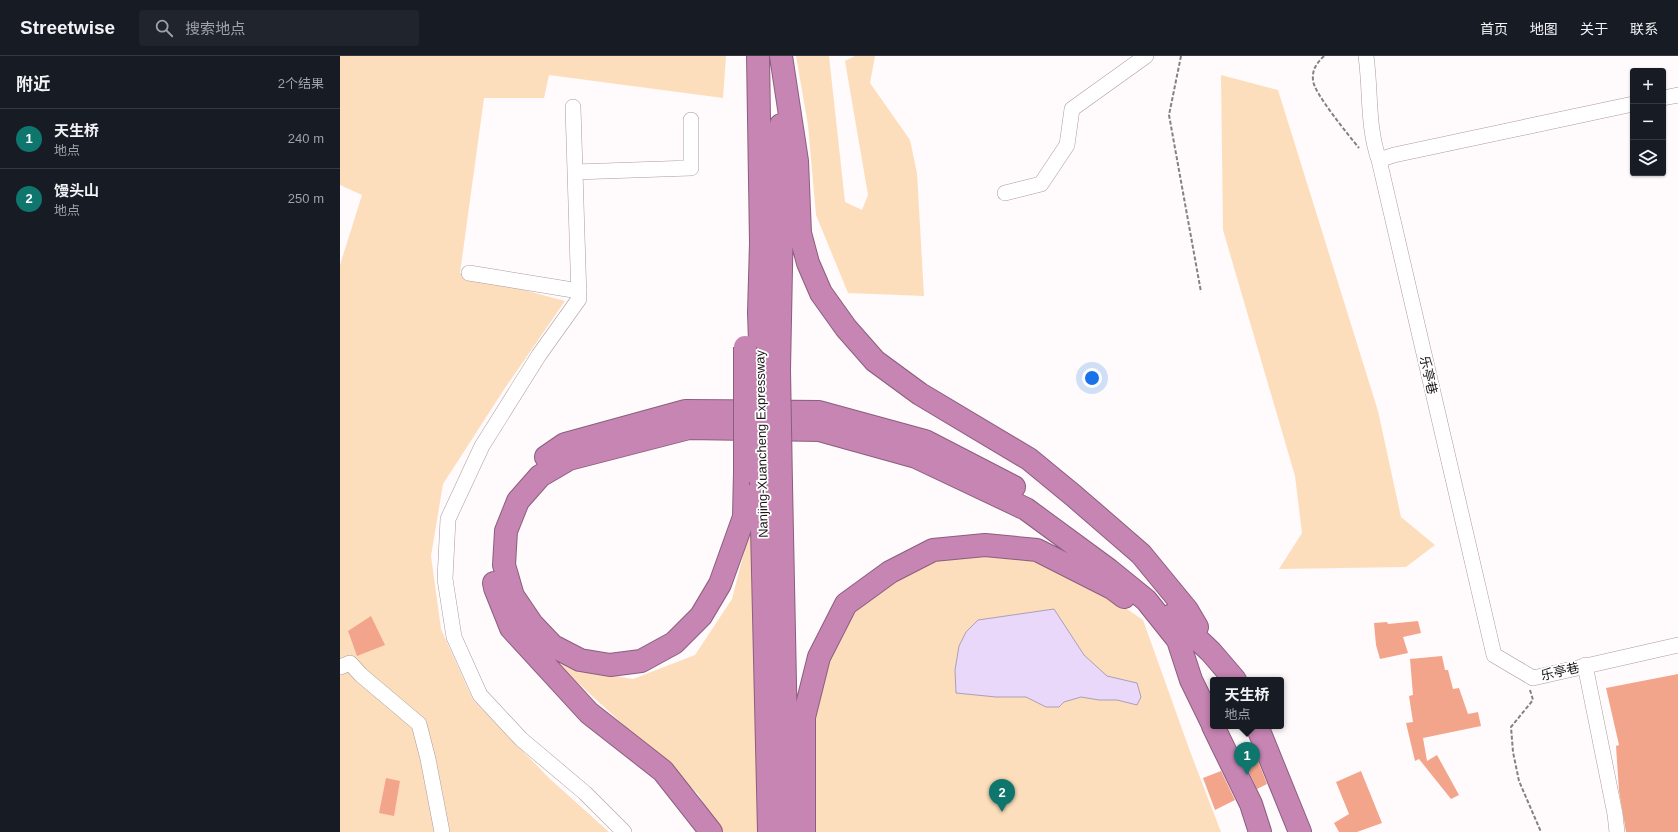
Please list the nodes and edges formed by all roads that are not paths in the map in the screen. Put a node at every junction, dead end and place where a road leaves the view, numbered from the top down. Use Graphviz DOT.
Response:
graph roads {
  1 [pos="758,56"];
  2 [pos="781,56"];
  3 [pos="1146,56"];
  4 [pos="1366,56"];
  5 [pos="1678,94"];
  6 [pos="1666,97"];
  7 [pos="1630,105"];
  8 [pos="573,107"];
  9 [pos="691,120"];
  10 [pos="759,124"];
  11 [pos="1378,160"];
  12 [pos="575,172"];
  13 [pos="1005,193"];
  14 [pos="469,273"];
  15 [pos="579,291"];
  16 [pos="770,370"];
  17 [pos="762,481"];
  18 [pos="1178,640"];
  19 [pos="1678,645"];
  20 [pos="1212,652"];
  21 [pos="1585,665"];
  22 [pos="340,667"];
  23 [pos="1233,677"];
  24 [pos="1210,720"];
  25 [pos="1214,729"];
  26 [pos="1258,729"];
  27 [pos="442,832"];
  28 [pos="624,832"];
  29 [pos="711,832"];
  30 [pos="769,832"];
  31 [pos="788,832"];
  32 [pos="804,832"];
  33 [pos="1260,832"];
  34 [pos="1300,832"];
  35 [pos="1617,832"];
  1 -- 10 [label="highway, Nanjing-Xuancheng Expressway"];
  2 -- 16 [label="highway, Nanjing-Xuancheng Expressway"];
  2 -- 20 [label="highway"];
  3 -- 13 [label="street"];
  4 -- 11 [label="street, 乐亭巷"];
  5 -- 6 [label="street"];
  7 -- 11 [label="street"];
  8 -- 12 [label="street"];
  9 -- 12 [label="street"];
  10 -- 16 [label="highway, Nanjing-Xuancheng Expressway"];
  10 -- 17 [label="highway, bridge"];
  11 -- 21 [label="street, 乐亭巷"];
  12 -- 15 [label="street"];
  14 -- 15 [label="street"];
  15 -- 28 [label="street"];
  16 -- 17 [label="highway, Nanjing-Xuancheng Expressway, bridge"];
  17 -- 18 [label="highway"];
  17 -- 30 [label="highway, Nanjing-Xuancheng Expressway"];
  17 -- 31 [label="highway, Nanjing-Xuancheng Expressway"];
  18 -- 24 [label="highway"];
  18 -- 32 [label="highway"];
  19 -- 21 [label="street, 乐亭巷"];
  20 -- 23 [label="highway"];
  20 -- 29 [label="highway"];
  21 -- 35 [label="street"];
  22 -- 27 [label="street"];
  25 -- 33 [label="highway"];
  26 -- 34 [label="highway"];
}
